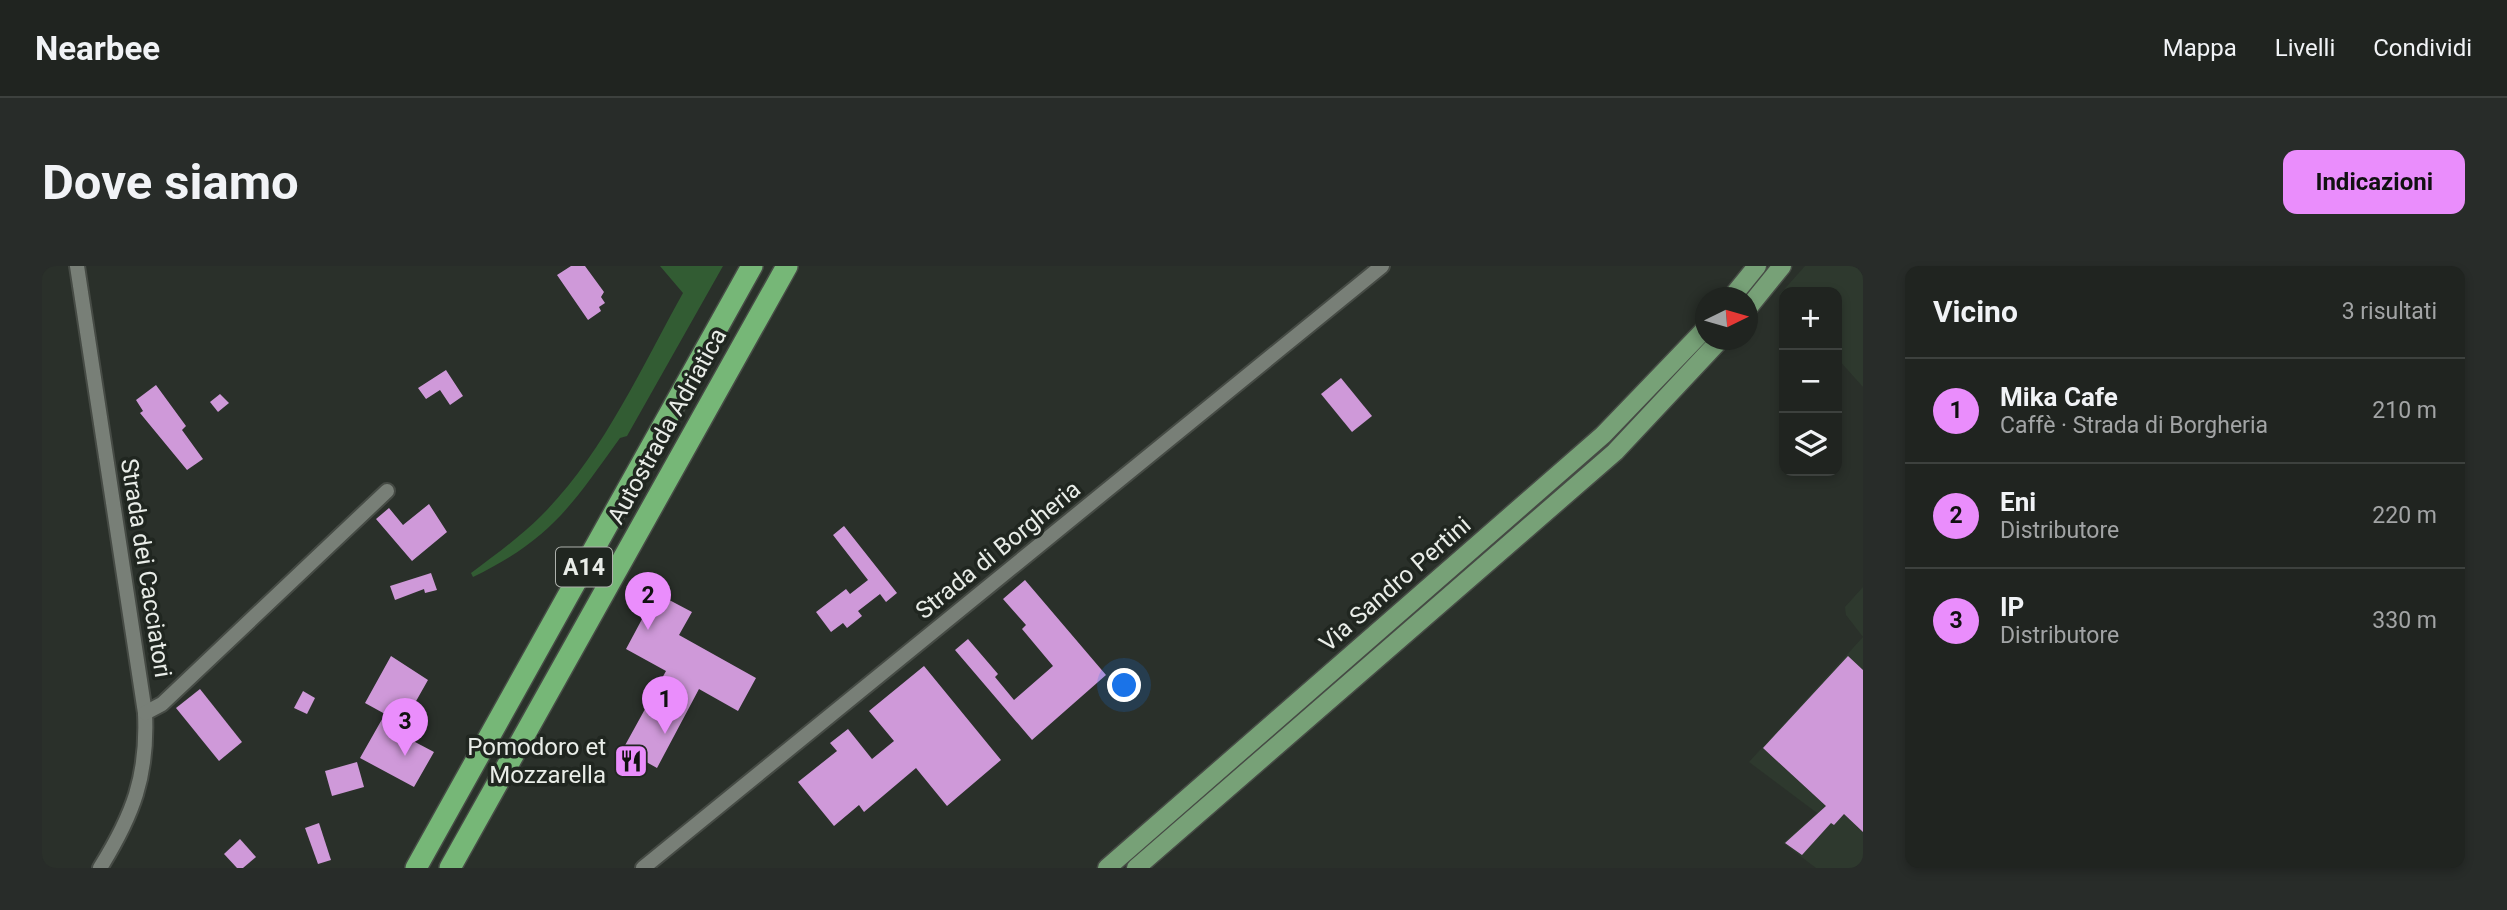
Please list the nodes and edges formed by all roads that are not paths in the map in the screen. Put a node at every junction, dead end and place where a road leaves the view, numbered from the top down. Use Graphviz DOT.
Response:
graph roads {
  1 [pos="77,266"];
  2 [pos="752,266"];
  3 [pos="787,266"];
  4 [pos="1382,266"];
  5 [pos="1757,266"];
  6 [pos="1782,266"];
  7 [pos="1740,287"];
  8 [pos="1758,296"];
  9 [pos="1695,339"];
  10 [pos="1711,350"];
  11 [pos="387,491"];
  12 [pos="145,713"];
  13 [pos="100,868"];
  14 [pos="416,868"];
  15 [pos="450,868"];
  16 [pos="643,868"];
  17 [pos="1107,868"];
  18 [pos="1136,868"];
  1 -- 12 [label="street, Strada dei Cacciatori"];
  2 -- 14 [label="highway, Autostrada Adriatica / A14"];
  3 -- 15 [label="highway, Autostrada Adriatica / A14"];
  4 -- 16 [label="street, Strada di Borgheria"];
  5 -- 7 [label="main road"];
  6 -- 8 [label="main road"];
  9 -- 17 [label="main road, Via Sandro Pertini"];
  10 -- 18 [label="main road, Via Sandro Pertini"];
  11 -- 12 [label="street"];
  12 -- 13 [label="street, Strada dei Cacciatori"];
}
